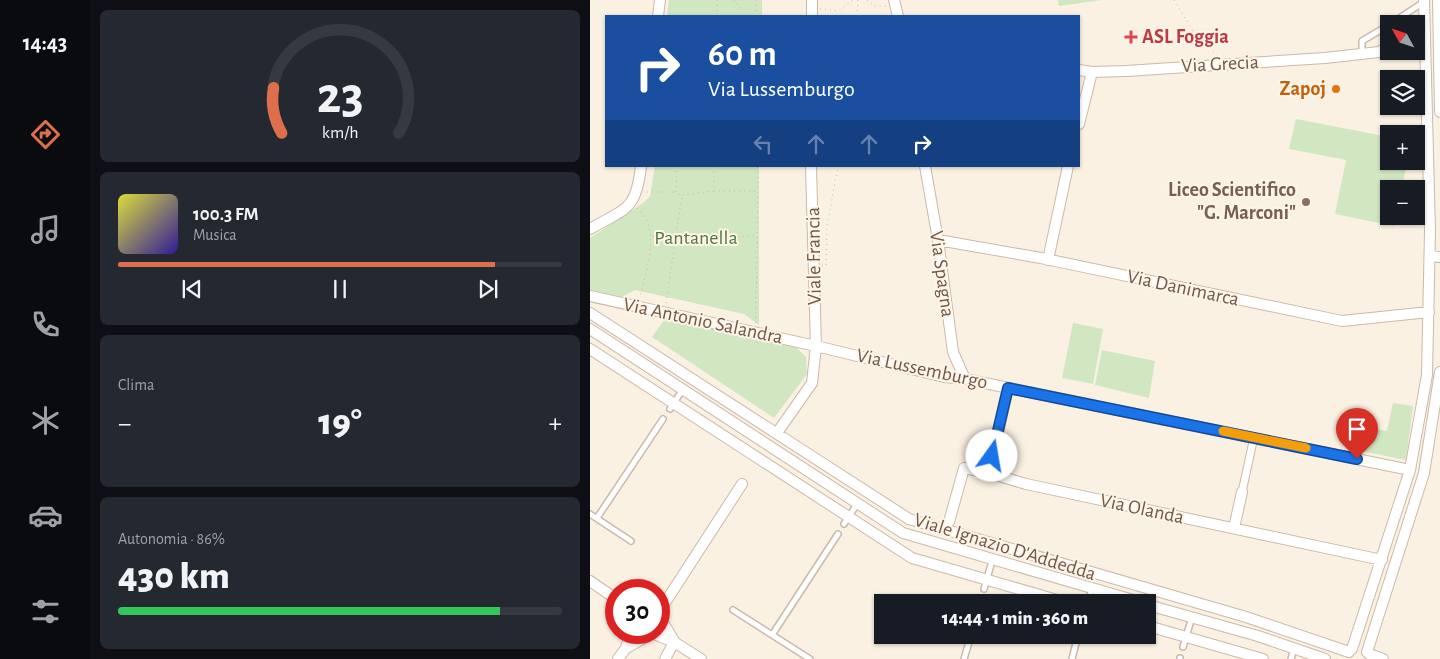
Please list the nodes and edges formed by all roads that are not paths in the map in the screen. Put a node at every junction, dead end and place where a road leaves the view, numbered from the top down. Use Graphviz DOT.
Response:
graph roads {
  1 [pos="660,0"];
  2 [pos="1438,0"];
  3 [pos="1424,1"];
  4 [pos="895,2"];
  5 [pos="658,15"];
  6 [pos="898,15"];
  7 [pos="1403,15"];
  8 [pos="1426,22"];
  9 [pos="1439,24"];
  10 [pos="1380,30"];
  11 [pos="1427,40"];
  12 [pos="1439,41"];
  13 [pos="1380,51"];
  14 [pos="1362,53"];
  15 [pos="1080,70"];
  16 [pos="1092,72"];
  17 [pos="1440,112"];
  18 [pos="1080,120"];
  19 [pos="642,167"];
  20 [pos="812,167"];
  21 [pos="924,167"];
  22 [pos="1068,167"];
  23 [pos="590,229"];
  24 [pos="1435,231"];
  25 [pos="938,240"];
  26 [pos="1435,256"];
  27 [pos="1048,260"];
  28 [pos="590,296"];
  29 [pos="1429,312"];
  30 [pos="590,313"];
  31 [pos="591,331"];
  32 [pos="816,346"];
  33 [pos="590,348"];
  34 [pos="1440,372"];
  35 [pos="966,379"];
  36 [pos="1440,379"];
  37 [pos="1008,388"];
  38 [pos="683,389"];
  39 [pos="672,406"];
  40 [pos="663,419"];
  41 [pos="777,433"];
  42 [pos="1254,437"];
  43 [pos="768,446"];
  44 [pos="1410,470"];
  45 [pos="989,473"];
  46 [pos="742,484"];
  47 [pos="1242,492"];
  48 [pos="857,504"];
  49 [pos="590,514"];
  50 [pos="597,518"];
  51 [pos="846,520"];
  52 [pos="947,527"];
  53 [pos="1234,528"];
  54 [pos="838,534"];
  55 [pos="631,541"];
  56 [pos="1014,551"];
  57 [pos="1382,560"];
  58 [pos="992,561"];
  59 [pos="1010,566"];
  60 [pos="590,581"];
  61 [pos="986,584"];
  62 [pos="1092,589"];
  63 [pos="605,592"];
  64 [pos="1029,594"];
  65 [pos="1090,594"];
  66 [pos="1110,594"];
  67 [pos="1172,596"];
  68 [pos="670,603"];
  69 [pos="1156,607"];
  70 [pos="733,610"];
  71 [pos="1168,610"];
  72 [pos="1192,617"];
  73 [pos="1156,629"];
  74 [pos="772,635"];
  75 [pos="670,638"];
  76 [pos="670,638"];
  77 [pos="674,642"];
  78 [pos="1185,642"];
  79 [pos="627,644"];
  80 [pos="631,644"];
  81 [pos="968,644"];
  82 [pos="1076,644"];
  83 [pos="626,648"];
  84 [pos="1294,648"];
  85 [pos="1349,653"];
  86 [pos="1369,655"];
  87 [pos="618,659"];
  88 [pos="665,659"];
  89 [pos="701,659"];
  90 [pos="810,659"];
  91 [pos="964,659"];
  92 [pos="1072,659"];
  93 [pos="1263,659"];
  94 [pos="1290,659"];
  95 [pos="1324,659"];
  96 [pos="1383,659"];
  1 -- 5 [label="street"];
  2 -- 9 [label="street"];
  3 -- 7 [label="lane"];
  3 -- 8 [label="street"];
  4 -- 6 [label="street"];
  8 -- 9 [label="street"];
  8 -- 11 [label="street"];
  9 -- 12 [label="street"];
  10 -- 14 [label="lane"];
  11 -- 12 [label="street"];
  11 -- 24 [label="street"];
  12 -- 17 [label="street"];
  13 -- 14 [label="street, Via Grecia"];
  14 -- 16 [label="street, Via Grecia"];
  15 -- 16 [label="street, Via Grecia"];
  16 -- 18 [label="street"];
  19 -- 23 [label="street"];
  20 -- 32 [label="street, Viale Francia"];
  21 -- 25 [label="street, Via Spagna"];
  22 -- 27 [label="street"];
  24 -- 26 [label="street"];
  25 -- 27 [label="street, Via Danimarca"];
  25 -- 35 [label="street, Via Spagna"];
  26 -- 29 [label="street"];
  27 -- 29 [label="street, Via Danimarca"];
  28 -- 32 [label="street, Via Antonio Salandra"];
  29 -- 44 [label="street"];
  30 -- 41 [label="street, Viale Ignazio D'Addedda"];
  31 -- 38 [label="street, Viale Ignazio D'Addedda"];
  32 -- 35 [label="street, Via Lussemburgo"];
  32 -- 41 [label="street, Viale Francia"];
  33 -- 39 [label="street, Viale Ignazio D'Addedda"];
  34 -- 36 [label="street"];
  35 -- 37 [label="street, Via Lussemburgo"];
  36 -- 86 [label="street"];
  37 -- 42 [label="street, Via Lussemburgo"];
  37 -- 45 [label="street"];
  38 -- 39 [label="lane"];
  38 -- 43 [label="street, Viale Ignazio D'Addedda"];
  39 -- 51 [label="street, Viale Ignazio D'Addedda"];
  40 -- 50 [label="lane"];
  41 -- 43 [label="street, Viale Francia"];
  41 -- 52 [label="street, Viale Ignazio D'Addedda"];
  42 -- 44 [label="street, Via Lussemburgo"];
  42 -- 47 [label="street"];
  43 -- 48 [label="street, Viale Ignazio D'Addedda"];
  44 -- 57 [label="street"];
  45 -- 52 [label="street, Via Olanda"];
  45 -- 53 [label="street, Via Olanda"];
  46 -- 68 [label="street"];
  47 -- 53 [label="street"];
  48 -- 51 [label="lane"];
  48 -- 58 [label="street, Viale Ignazio D'Addedda"];
  49 -- 50 [label="lane"];
  50 -- 55 [label="lane"];
  51 -- 61 [label="street, Viale Ignazio D'Addedda"];
  52 -- 56 [label="street, Viale Ignazio D'Addedda"];
  53 -- 57 [label="street, Via Olanda"];
  54 -- 74 [label="lane"];
  56 -- 59 [label="street"];
  56 -- 67 [label="street, Viale Ignazio D'Addedda"];
  57 -- 85 [label="street"];
  58 -- 59 [label="street, Viale Ignazio D'Addedda"];
  58 -- 61 [label="lane, Viale Ignazio D'Addedda"];
  59 -- 62 [label="street, Viale Ignazio D'Addedda"];
  60 -- 63 [label="street"];
  61 -- 64 [label="street, Viale Ignazio D'Addedda"];
  62 -- 65 [label="lane, Viale Ignazio D'Addedda"];
  62 -- 66 [label="street, Viale Ignazio D'Addedda"];
  67 -- 71 [label="street"];
  67 -- 85 [label="street, Viale Ignazio D'Addedda"];
  69 -- 71 [label="street"];
  70 -- 74 [label="lane"];
  71 -- 72 [label="street"];
  72 -- 78 [label="lane"];
  72 -- 84 [label="street"];
  73 -- 78 [label="street"];
  74 -- 90 [label="lane"];
  75 -- 77 [label="street"];
  76 -- 77 [label="street"];
  77 -- 88 [label="street"];
  77 -- 89 [label="street"];
  78 -- 93 [label="street"];
  79 -- 83 [label="street"];
  80 -- 83 [label="street"];
  81 -- 91 [label="lane"];
  82 -- 92 [label="lane"];
  83 -- 87 [label="street"];
  84 -- 94 [label="lane"];
  84 -- 95 [label="street"];
  85 -- 86 [label="street, Viale Ignazio D'Addedda"];
  86 -- 96 [label="street, Viale Ignazio D'Addedda"];
}
